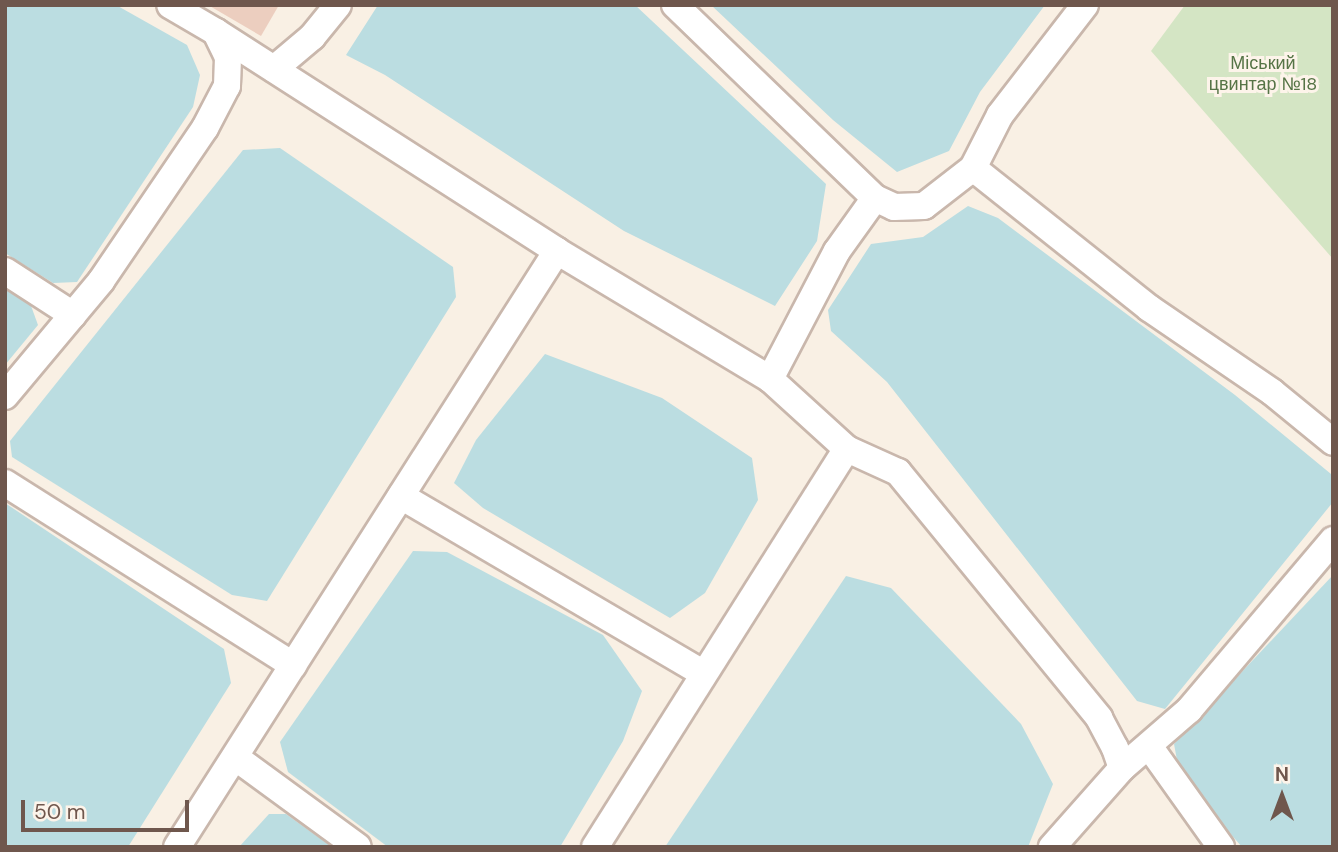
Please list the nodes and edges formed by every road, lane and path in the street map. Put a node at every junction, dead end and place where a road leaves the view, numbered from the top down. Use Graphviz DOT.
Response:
graph roads {
  1 [pos="170,5"];
  2 [pos="338,5"];
  3 [pos="674,5"];
  4 [pos="1085,5"];
  5 [pos="216,32"];
  6 [pos="274,69"];
  7 [pos="973,168"];
  8 [pos="876,198"];
  9 [pos="556,251"];
  10 [pos="5,271"];
  11 [pos="73,314"];
  12 [pos="771,379"];
  13 [pos="5,396"];
  14 [pos="1333,442"];
  15 [pos="847,449"];
  16 [pos="5,484"];
  17 [pos="401,496"];
  18 [pos="1333,540"];
  19 [pos="293,665"];
  20 [pos="704,674"];
  21 [pos="1149,746"];
  22 [pos="234,757"];
  23 [pos="1122,768"];
  24 [pos="177,847"];
  25 [pos="358,847"];
  26 [pos="595,847"];
  27 [pos="1052,847"];
  28 [pos="1221,847"];
  1 -- 5 [label="lane"];
  2 -- 6 [label="lane"];
  3 -- 8 [label="lane"];
  4 -- 7 [label="lane"];
  5 -- 6 [label="lane"];
  5 -- 11 [label="lane"];
  6 -- 9 [label="lane"];
  7 -- 8 [label="lane"];
  7 -- 14 [label="lane"];
  8 -- 12 [label="lane"];
  9 -- 12 [label="lane"];
  9 -- 17 [label="lane"];
  10 -- 11 [label="lane"];
  11 -- 13 [label="lane"];
  12 -- 15 [label="lane"];
  15 -- 20 [label="lane"];
  15 -- 23 [label="lane"];
  16 -- 19 [label="lane"];
  17 -- 19 [label="lane"];
  17 -- 20 [label="lane"];
  18 -- 21 [label="lane"];
  19 -- 22 [label="lane"];
  20 -- 26 [label="lane"];
  21 -- 23 [label="lane"];
  21 -- 28 [label="lane"];
  22 -- 24 [label="lane"];
  22 -- 25 [label="lane"];
  23 -- 27 [label="lane"];
}
